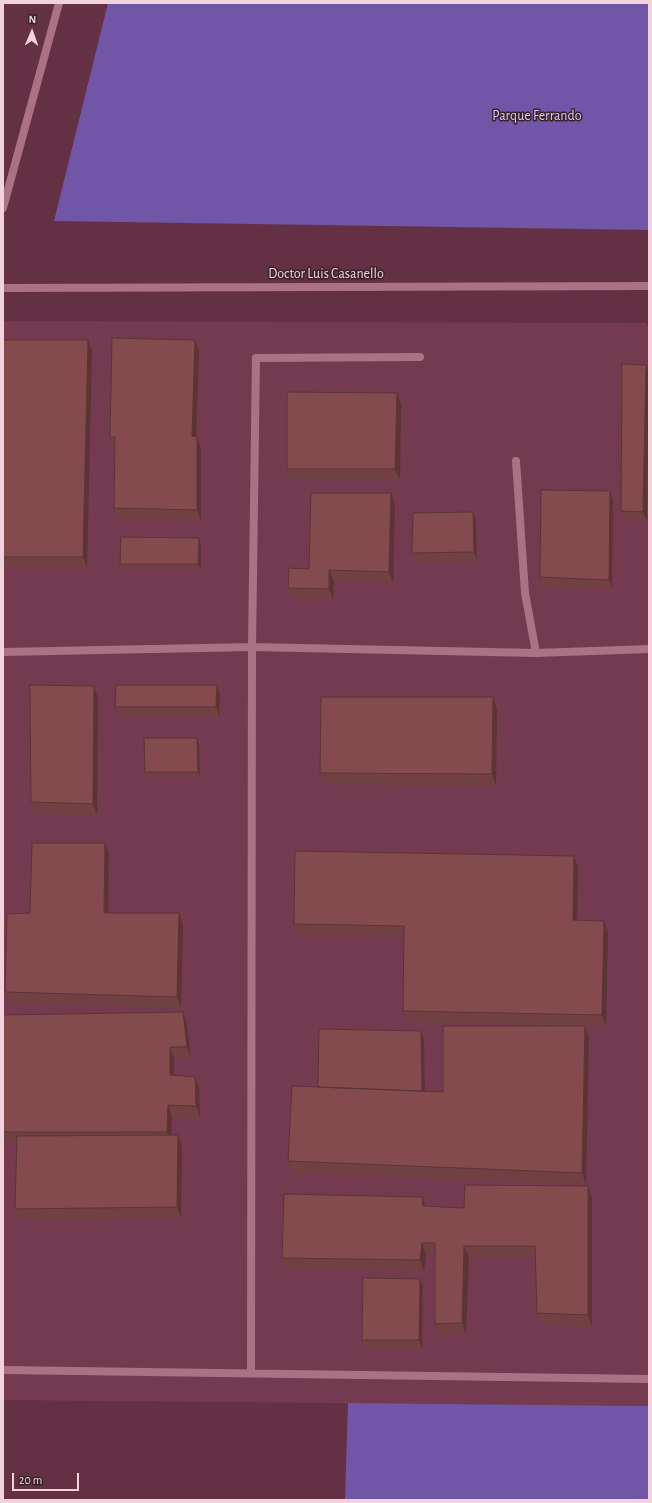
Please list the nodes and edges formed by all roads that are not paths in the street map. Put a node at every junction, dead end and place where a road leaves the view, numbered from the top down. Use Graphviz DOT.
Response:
graph roads {
  1 [pos="59,3"];
  2 [pos="3,208"];
  3 [pos="649,286"];
  4 [pos="3,288"];
  5 [pos="420,357"];
  6 [pos="516,461"];
  7 [pos="252,647"];
  8 [pos="649,649"];
  9 [pos="3,652"];
  10 [pos="536,653"];
  11 [pos="3,1370"];
  12 [pos="251,1372"];
  13 [pos="649,1379"];
  1 -- 2 [label="street"];
  3 -- 4 [label="street, Doctor Luis Casanello"];
  5 -- 7 [label="street"];
  6 -- 10 [label="street"];
  7 -- 9 [label="street"];
  7 -- 10 [label="street"];
  7 -- 12 [label="street"];
  8 -- 10 [label="street"];
  11 -- 12 [label="street"];
  12 -- 13 [label="street"];
}
